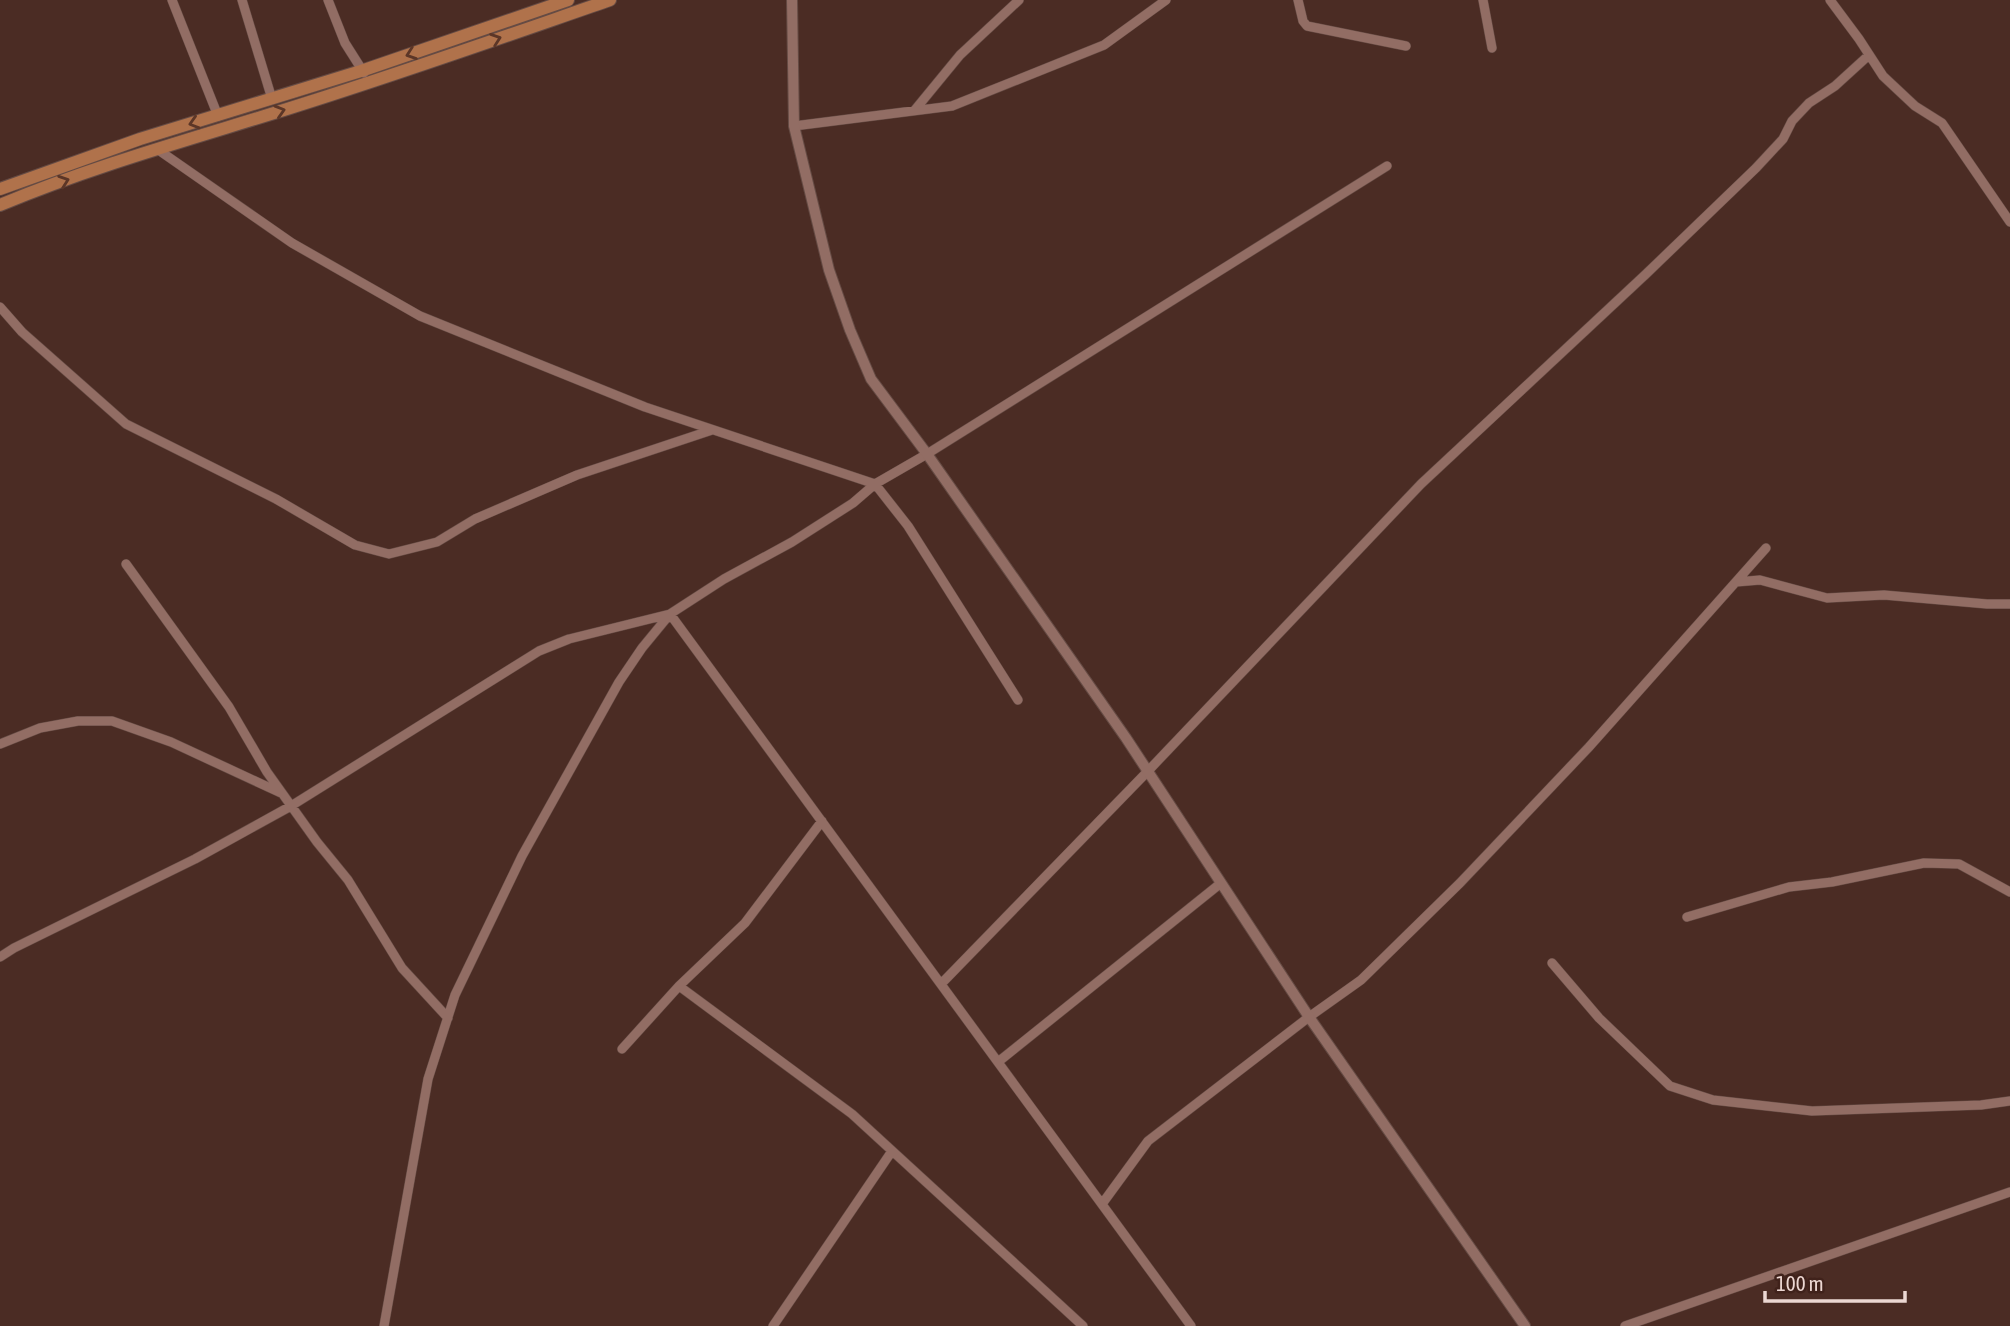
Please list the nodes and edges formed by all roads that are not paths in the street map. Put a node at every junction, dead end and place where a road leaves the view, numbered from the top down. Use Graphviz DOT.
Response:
graph roads {
  1 [pos="172,0"];
  2 [pos="242,0"];
  3 [pos="328,0"];
  4 [pos="610,0"];
  5 [pos="792,0"];
  6 [pos="1019,0"];
  7 [pos="1166,0"];
  8 [pos="1298,0"];
  9 [pos="1483,0"];
  10 [pos="1830,0"];
  11 [pos="561,1"];
  12 [pos="1406,46"];
  13 [pos="1492,48"];
  14 [pos="1870,55"];
  15 [pos="361,71"];
  16 [pos="374,82"];
  17 [pos="272,99"];
  18 [pos="914,111"];
  19 [pos="218,116"];
  20 [pos="794,126"];
  21 [pos="157,149"];
  22 [pos="1387,166"];
  23 [pos="0,189"];
  24 [pos="0,205"];
  25 [pos="2010,222"];
  26 [pos="0,307"];
  27 [pos="713,430"];
  28 [pos="928,454"];
  29 [pos="875,484"];
  30 [pos="1766,548"];
  31 [pos="126,564"];
  32 [pos="1737,582"];
  33 [pos="2010,604"];
  34 [pos="670,614"];
  35 [pos="1018,700"];
  36 [pos="0,744"];
  37 [pos="1148,771"];
  38 [pos="282,794"];
  39 [pos="291,806"];
  40 [pos="822,821"];
  41 [pos="1221,883"];
  42 [pos="2010,891"];
  43 [pos="1688,917"];
  44 [pos="0,957"];
  45 [pos="1552,963"];
  46 [pos="941,984"];
  47 [pos="679,986"];
  48 [pos="1310,1017"];
  49 [pos="448,1018"];
  50 [pos="622,1049"];
  51 [pos="998,1062"];
  52 [pos="2010,1101"];
  53 [pos="892,1150"];
  54 [pos="2010,1192"];
  55 [pos="1102,1204"];
  56 [pos="384,1326"];
  57 [pos="773,1326"];
  58 [pos="1083,1326"];
  59 [pos="1191,1326"];
  60 [pos="1525,1326"];
  61 [pos="1625,1326"];
  1 -- 19 [label="street"];
  2 -- 17 [label="street"];
  3 -- 15 [label="street"];
  16 -- 4 [label="main road, one-way"];
  5 -- 20 [label="street"];
  6 -- 18 [label="street"];
  7 -- 18 [label="street"];
  8 -- 12 [label="street"];
  9 -- 13 [label="street"];
  10 -- 14 [label="street"];
  11 -- 15 [label="main road, one-way"];
  14 -- 25 [label="street"];
  14 -- 37 [label="street"];
  15 -- 16 [label="street"];
  15 -- 17 [label="main road"];
  21 -- 16 [label="main road, one-way"];
  17 -- 19 [label="main road"];
  18 -- 20 [label="street"];
  19 -- 23 [label="main road, one-way"];
  20 -- 28 [label="street"];
  24 -- 21 [label="main road, one-way"];
  21 -- 27 [label="street"];
  22 -- 28 [label="street"];
  26 -- 27 [label="street"];
  27 -- 29 [label="street"];
  28 -- 29 [label="street"];
  28 -- 37 [label="street"];
  29 -- 34 [label="street"];
  29 -- 35 [label="street"];
  30 -- 32 [label="street"];
  31 -- 38 [label="street"];
  32 -- 33 [label="street"];
  32 -- 48 [label="street"];
  34 -- 39 [label="street"];
  34 -- 40 [label="street"];
  34 -- 49 [label="street"];
  36 -- 38 [label="street"];
  37 -- 41 [label="street"];
  37 -- 46 [label="street"];
  38 -- 39 [label="street"];
  39 -- 44 [label="street"];
  39 -- 49 [label="street"];
  40 -- 46 [label="street"];
  40 -- 47 [label="street"];
  41 -- 48 [label="street"];
  41 -- 51 [label="street"];
  42 -- 43 [label="street"];
  45 -- 52 [label="street"];
  46 -- 51 [label="street"];
  47 -- 50 [label="street"];
  47 -- 53 [label="street"];
  48 -- 55 [label="street"];
  48 -- 60 [label="street"];
  49 -- 56 [label="street"];
  51 -- 55 [label="street"];
  53 -- 57 [label="street"];
  53 -- 58 [label="street"];
  54 -- 61 [label="street"];
  55 -- 59 [label="street"];
}
